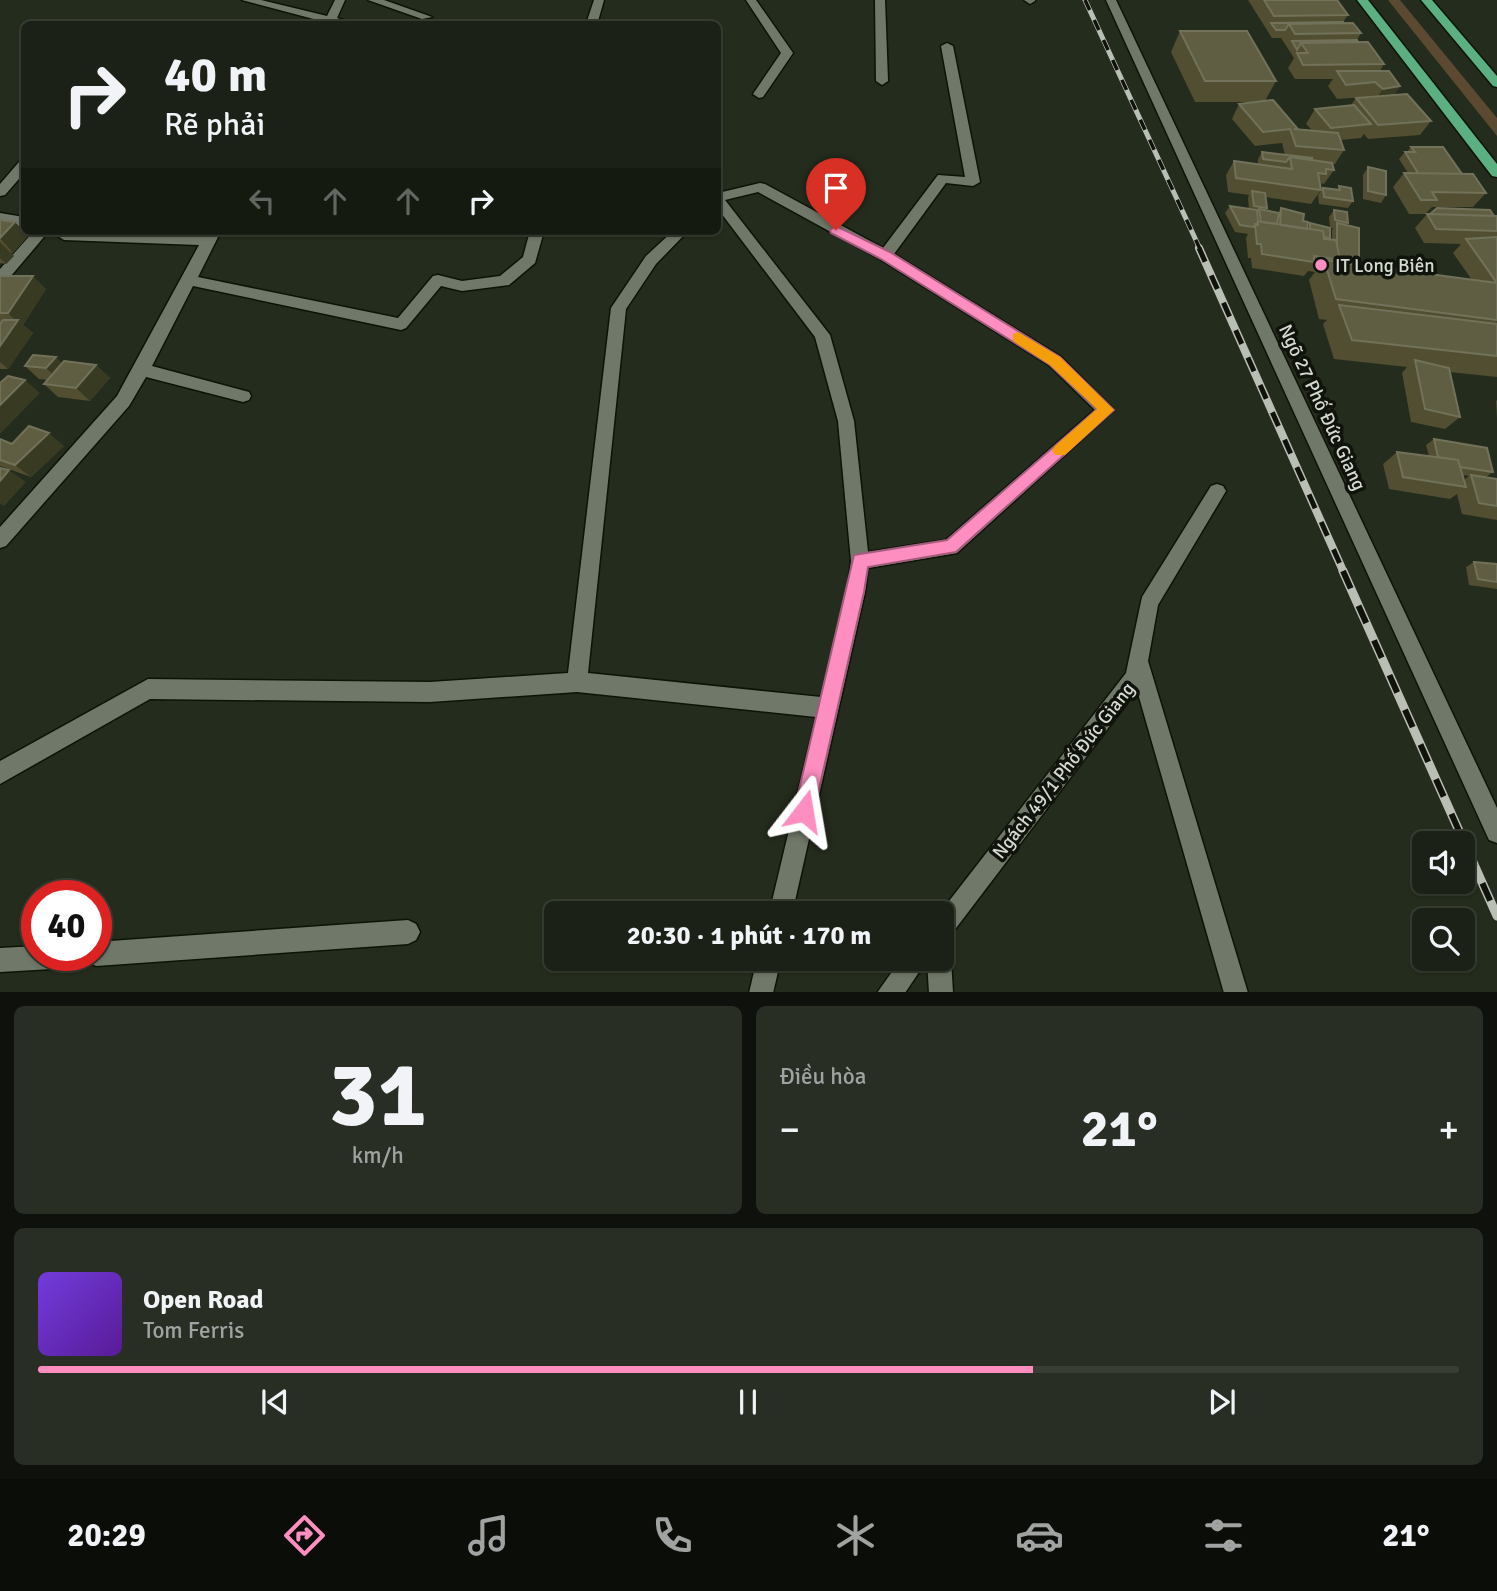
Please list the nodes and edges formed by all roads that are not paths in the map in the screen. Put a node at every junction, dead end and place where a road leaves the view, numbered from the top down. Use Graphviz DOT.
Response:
graph roads {
  1 [pos="247,0"];
  2 [pos="340,0"];
  3 [pos="373,0"];
  4 [pos="599,0"];
  5 [pos="751,0"];
  6 [pos="880,0"];
  7 [pos="1111,0"];
  8 [pos="1362,0"];
  9 [pos="1426,0"];
  10 [pos="426,17"];
  11 [pos="326,21"];
  12 [pos="330,21"];
  13 [pos="592,21"];
  14 [pos="947,46"];
  15 [pos="882,81"];
  16 [pos="1497,83"];
  17 [pos="759,94"];
  18 [pos="21,168"];
  19 [pos="1497,173"];
  20 [pos="0,192"];
  21 [pos="721,197"];
  22 [pos="721,202"];
  23 [pos="0,218"];
  24 [pos="21,222"];
  25 [pos="38,235"];
  26 [pos="64,235"];
  27 [pos="536,235"];
  28 [pos="677,235"];
  29 [pos="211,236"];
  30 [pos="885,255"];
  31 [pos="0,279"];
  32 [pos="188,280"];
  33 [pos="142,370"];
  34 [pos="243,396"];
  35 [pos="1217,491"];
  36 [pos="0,540"];
  37 [pos="860,561"];
  38 [pos="1138,660"];
  39 [pos="577,682"];
  40 [pos="829,708"];
  41 [pos="0,773"];
  42 [pos="1497,832"];
  43 [pos="783,901"];
  44 [pos="954,912"];
  45 [pos="408,932"];
  46 [pos="112,953"];
  47 [pos="21,959"];
  48 [pos="0,960"];
  49 [pos="766,971"];
  50 [pos="907,971"];
  51 [pos="940,971"];
  52 [pos="761,992"];
  53 [pos="890,992"];
  54 [pos="941,992"];
  55 [pos="1236,992"];
  1 -- 11 [label="street"];
  2 -- 12 [label="street"];
  3 -- 10 [label="street"];
  4 -- 13 [label="street"];
  5 -- 17 [label="street"];
  6 -- 15 [label="street"];
  7 -- 42 [label="street, Ngõ 27 Phố Đức Giang"];
  8 -- 19 [label="main road"];
  9 -- 16 [label="main road"];
  14 -- 30 [label="street"];
  18 -- 20 [label="street"];
  21 -- 30 [label="street"];
  22 -- 37 [label="street"];
  23 -- 24 [label="street"];
  25 -- 31 [label="street"];
  26 -- 29 [label="street"];
  27 -- 32 [label="street"];
  28 -- 39 [label="street"];
  29 -- 32 [label="street"];
  30 -- 37 [label="street"];
  32 -- 33 [label="street"];
  33 -- 34 [label="street"];
  33 -- 36 [label="street"];
  35 -- 38 [label="street, Ngách 49/1 Phố Đức Giang"];
  37 -- 40 [label="street"];
  38 -- 44 [label="street, Ngách 49/1 Phố Đức Giang"];
  38 -- 55 [label="street"];
  39 -- 40 [label="street"];
  39 -- 41 [label="street"];
  40 -- 43 [label="street"];
  45 -- 46 [label="street"];
  47 -- 48 [label="street"];
  49 -- 52 [label="street"];
  50 -- 53 [label="street"];
  51 -- 54 [label="street"];
}
